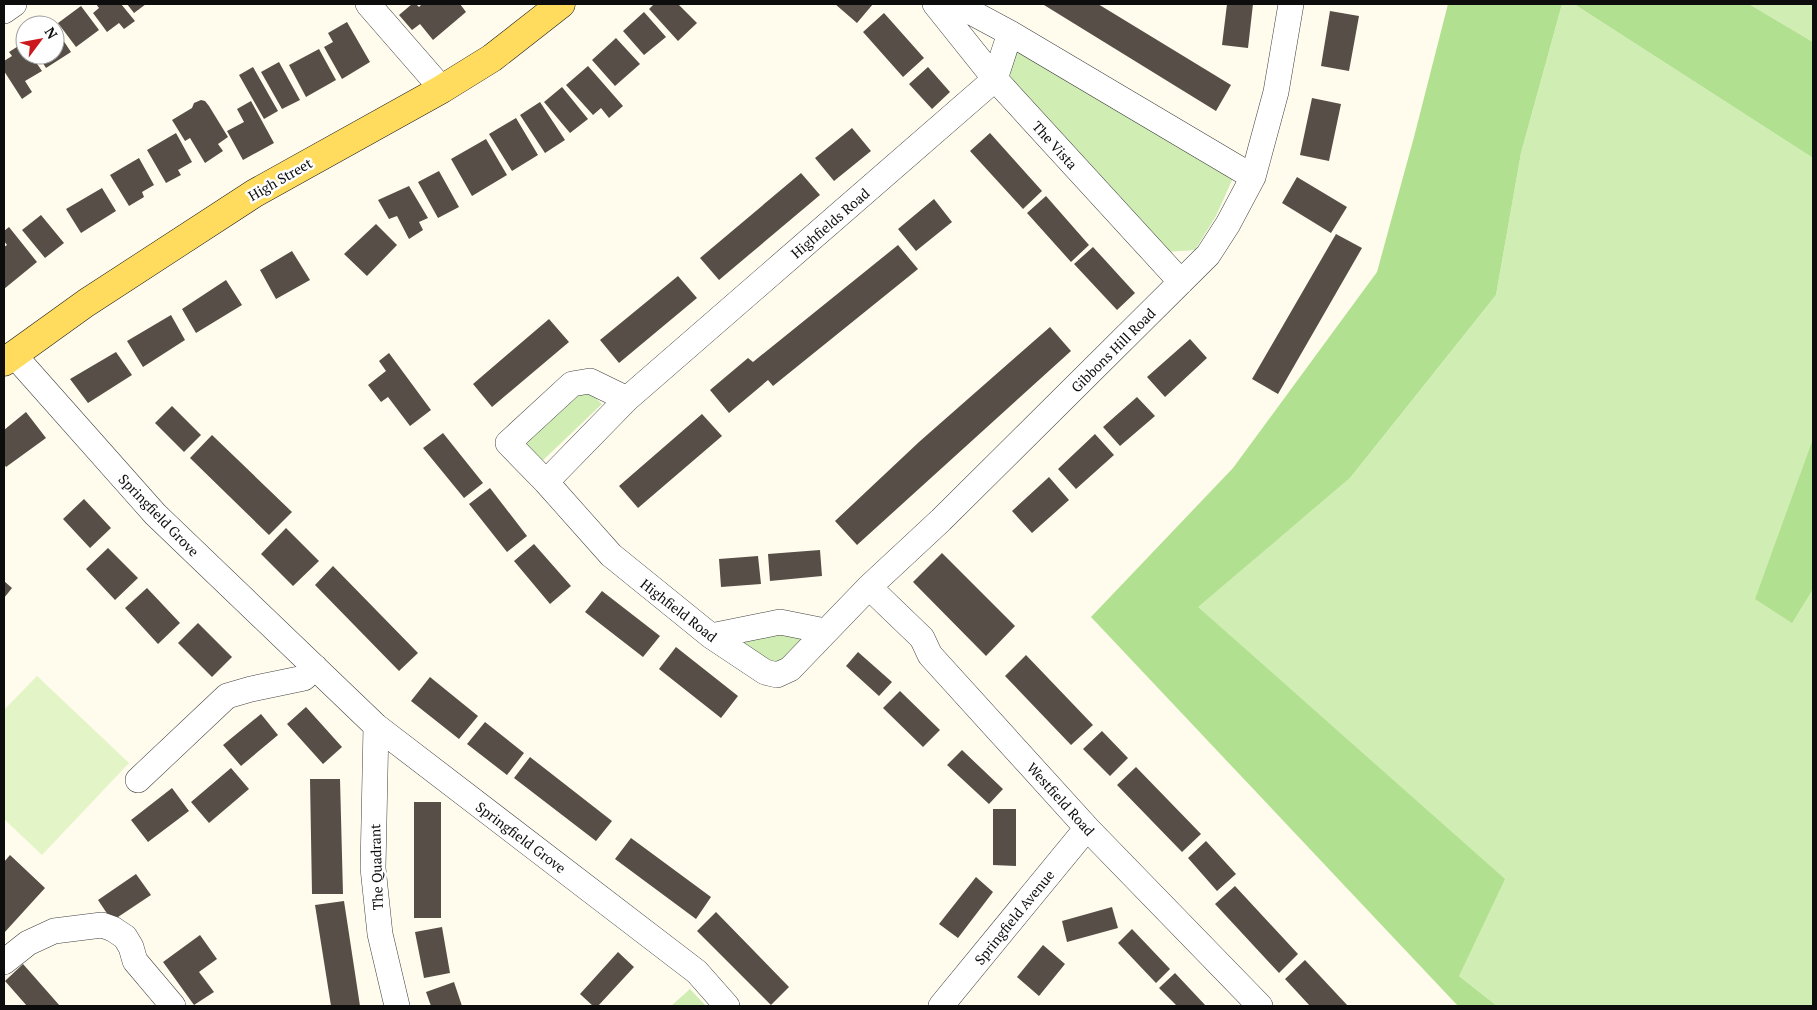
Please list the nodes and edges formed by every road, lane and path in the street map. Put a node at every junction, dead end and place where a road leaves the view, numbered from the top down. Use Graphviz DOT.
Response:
graph roads {
  1 [pos="14,4"];
  2 [pos="368,4"];
  3 [pos="561,4"];
  4 [pos="935,4"];
  5 [pos="956,4"];
  6 [pos="1290,4"];
  7 [pos="4,11"];
  8 [pos="1010,33"];
  9 [pos="995,80"];
  10 [pos="442,89"];
  11 [pos="1253,177"];
  12 [pos="1181,282"];
  13 [pos="9,358"];
  14 [pos="627,399"];
  15 [pos="546,482"];
  16 [pos="869,587"];
  17 [pos="825,631"];
  18 [pos="711,636"];
  19 [pos="315,667"];
  20 [pos="376,726"];
  21 [pos="138,780"];
  22 [pos="1087,828"];
  23 [pos="4,962"];
  24 [pos="173,1006"];
  25 [pos="397,1006"];
  26 [pos="727,1006"];
  27 [pos="941,1006"];
  28 [pos="1260,1006"];
  1 -- 7 [label="street"];
  2 -- 10 [label="street"];
  3 -- 10 [label="main road, High Street"];
  4 -- 9 [label="street, The Vista"];
  5 -- 8 [label="street"];
  6 -- 11 [label="street, Gibbons Hill Road"];
  8 -- 9 [label="street"];
  8 -- 11 [label="street"];
  9 -- 12 [label="street, The Vista"];
  9 -- 14 [label="street, Highfields Road"];
  10 -- 13 [label="main road, High Street"];
  11 -- 12 [label="street, Gibbons Hill Road"];
  12 -- 16 [label="street, Gibbons Hill Road"];
  13 -- 19 [label="street, Springfield Grove"];
  14 -- 15 [label="street, Highfields Road"];
  14 -- 15 [label="street"];
  15 -- 18 [label="street, Highfield Road"];
  16 -- 17 [label="street, Gibbons Hill Road"];
  16 -- 22 [label="street, Westfield Road"];
  17 -- 18 [label="street"];
  17 -- 18 [label="street, Highfield Road"];
  19 -- 20 [label="street, Springfield Grove"];
  19 -- 21 [label="street"];
  20 -- 25 [label="street, The Quadrant"];
  20 -- 26 [label="street, Springfield Grove"];
  22 -- 27 [label="street, Springfield Avenue"];
  22 -- 28 [label="street, Westfield Road"];
  23 -- 24 [label="street"];
}
